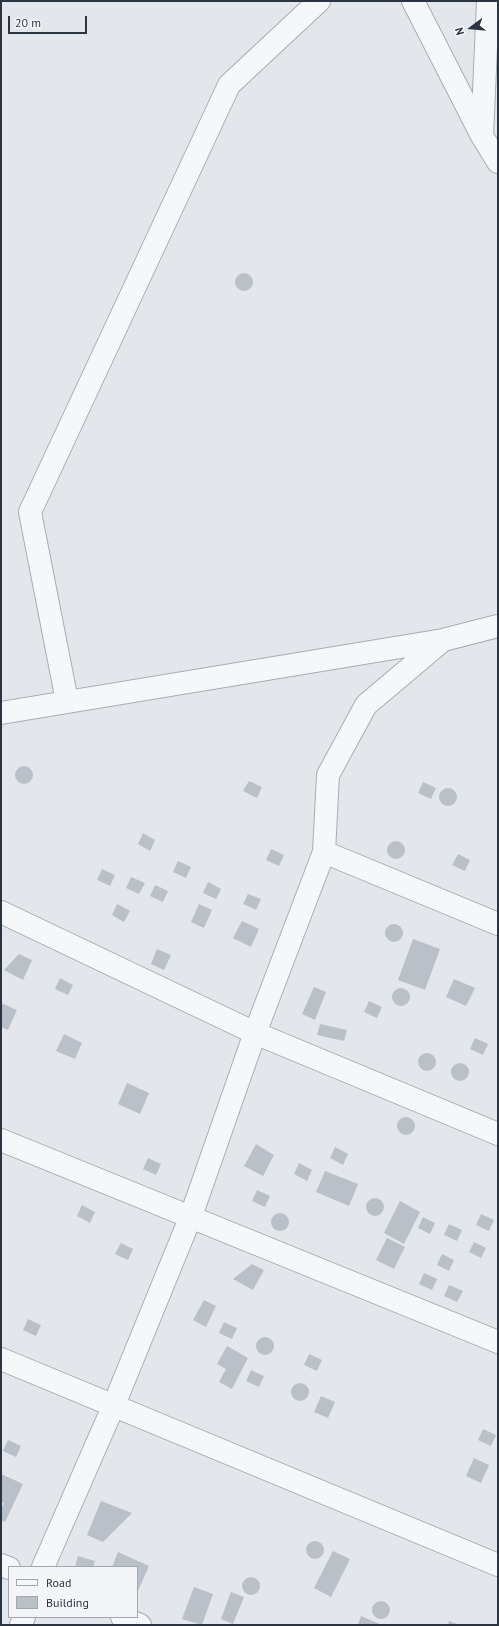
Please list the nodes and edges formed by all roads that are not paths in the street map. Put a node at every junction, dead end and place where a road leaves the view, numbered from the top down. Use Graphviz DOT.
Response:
graph roads {
  1 [pos="319,1"];
  2 [pos="413,1"];
  3 [pos="488,1"];
  4 [pos="482,136"];
  5 [pos="498,162"];
  6 [pos="498,626"];
  7 [pos="443,640"];
  8 [pos="67,701"];
  9 [pos="1,713"];
  10 [pos="324,852"];
  11 [pos="1,912"];
  12 [pos="498,924"];
  13 [pos="256,1033"];
  14 [pos="498,1134"];
  15 [pos="1,1140"];
  16 [pos="191,1216"];
  17 [pos="498,1342"];
  18 [pos="1,1359"];
  19 [pos="113,1407"];
  20 [pos="498,1565"];
  21 [pos="43,1566"];
  22 [pos="124,1618"];
  23 [pos="140,1625"];
  1 -- 8 [label="street"];
  2 -- 4 [label="street"];
  3 -- 4 [label="street"];
  4 -- 5 [label="street"];
  6 -- 7 [label="street"];
  7 -- 8 [label="street"];
  7 -- 10 [label="street"];
  8 -- 9 [label="street"];
  10 -- 12 [label="street"];
  10 -- 13 [label="street"];
  11 -- 13 [label="street"];
  13 -- 14 [label="street"];
  13 -- 16 [label="street"];
  15 -- 16 [label="street"];
  16 -- 17 [label="street"];
  16 -- 19 [label="street"];
  18 -- 19 [label="street"];
  19 -- 20 [label="street"];
  19 -- 21 [label="street"];
  22 -- 23 [label="street"];
}
